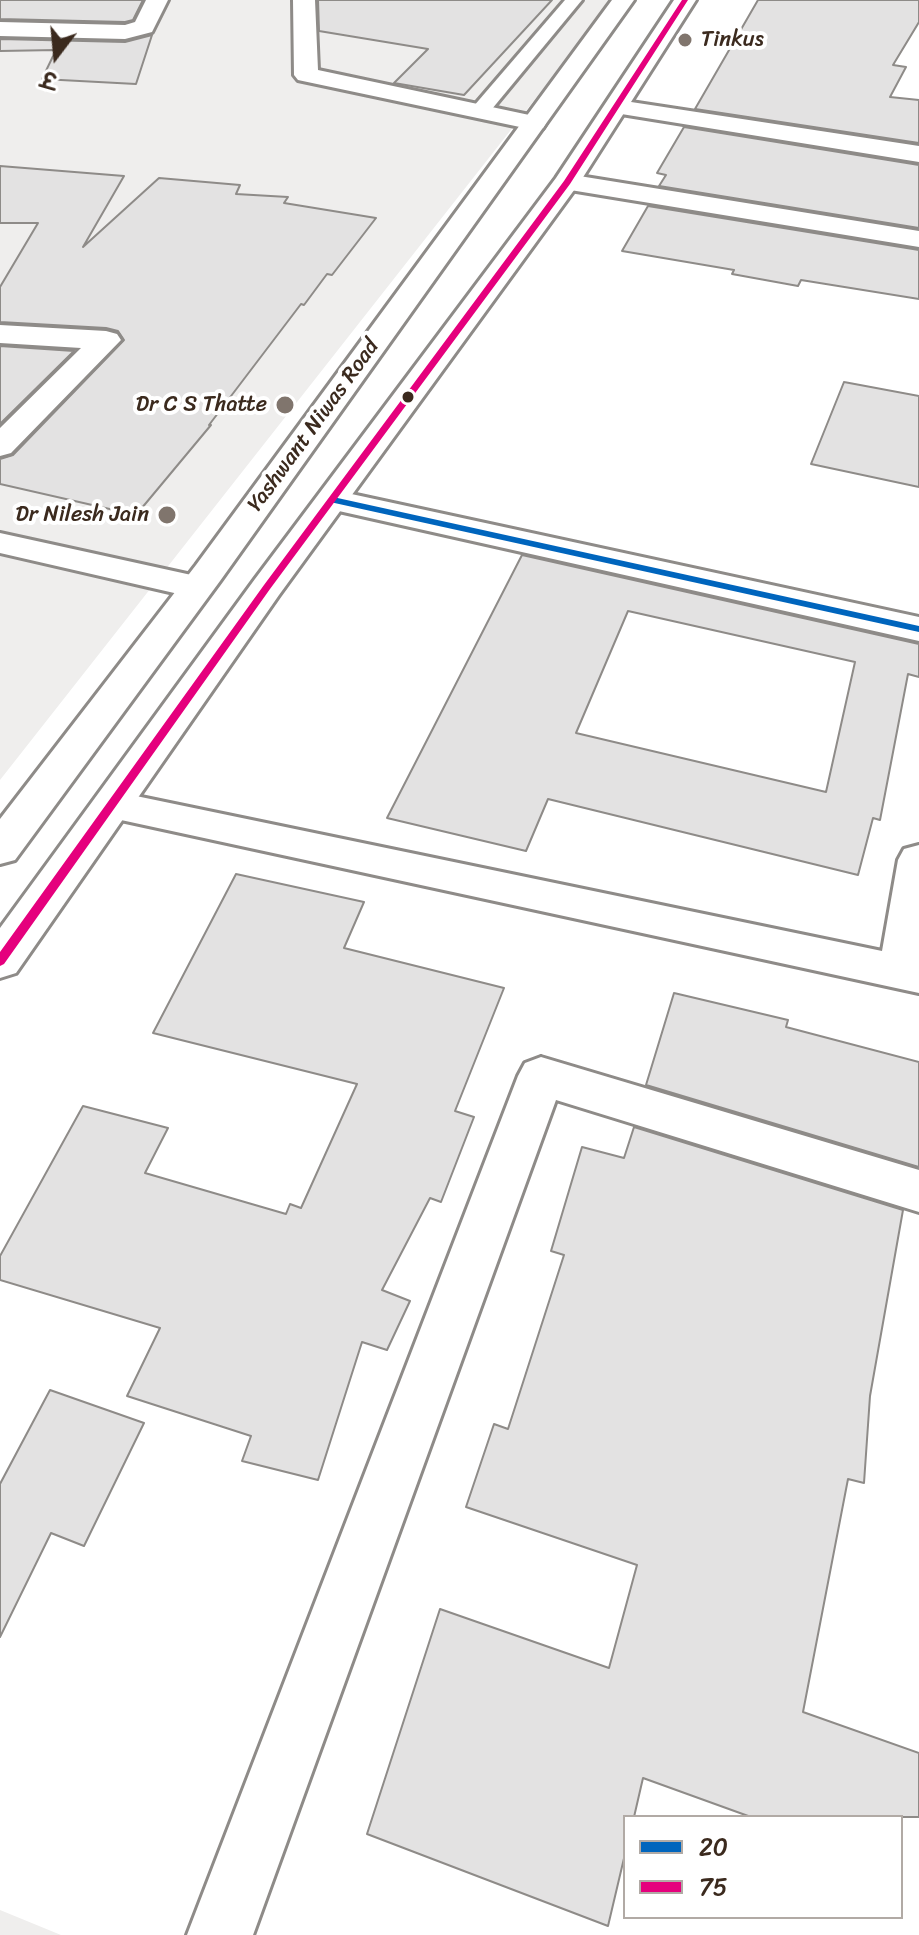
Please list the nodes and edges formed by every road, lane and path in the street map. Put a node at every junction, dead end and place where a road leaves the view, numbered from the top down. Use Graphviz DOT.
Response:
graph roads {
  1 [pos="157,0"];
  2 [pos="304,0"];
  3 [pos="574,0"];
  4 [pos="623,0"];
  5 [pos="685,0"];
  6 [pos="0,29"];
  7 [pos="618,107"];
  8 [pos="480,111"];
  9 [pos="534,123"];
  10 [pos="919,154"];
  11 [pos="567,182"];
  12 [pos="919,239"];
  13 [pos="0,334"];
  14 [pos="0,446"];
  15 [pos="333,500"];
  16 [pos="0,543"];
  17 [pos="196,587"];
  18 [pos="919,629"];
  19 [pos="112,805"];
  20 [pos="0,849"];
  21 [pos="919,860"];
  22 [pos="0,961"];
  23 [pos="909,973"];
  24 [pos="919,1191"];
  25 [pos="220,1935"];
  1 -- 6 [label="street"];
  2 -- 8 [label="street"];
  3 -- 8 [label="lane"];
  4 -- 9 [label="street, Yashwant Niwas Road"];
  5 -- 7 [label="street"];
  7 -- 10 [label="street"];
  7 -- 11 [label="street"];
  8 -- 9 [label="street"];
  9 -- 17 [label="street, Yashwant Niwas Road"];
  11 -- 12 [label="street"];
  11 -- 15 [label="street"];
  13 -- 14 [label="street"];
  15 -- 18 [label="street"];
  15 -- 19 [label="street"];
  16 -- 17 [label="street"];
  17 -- 20 [label="street, Yashwant Niwas Road"];
  19 -- 22 [label="street"];
  19 -- 23 [label="street"];
  21 -- 23 [label="street"];
  24 -- 25 [label="street"];
}
